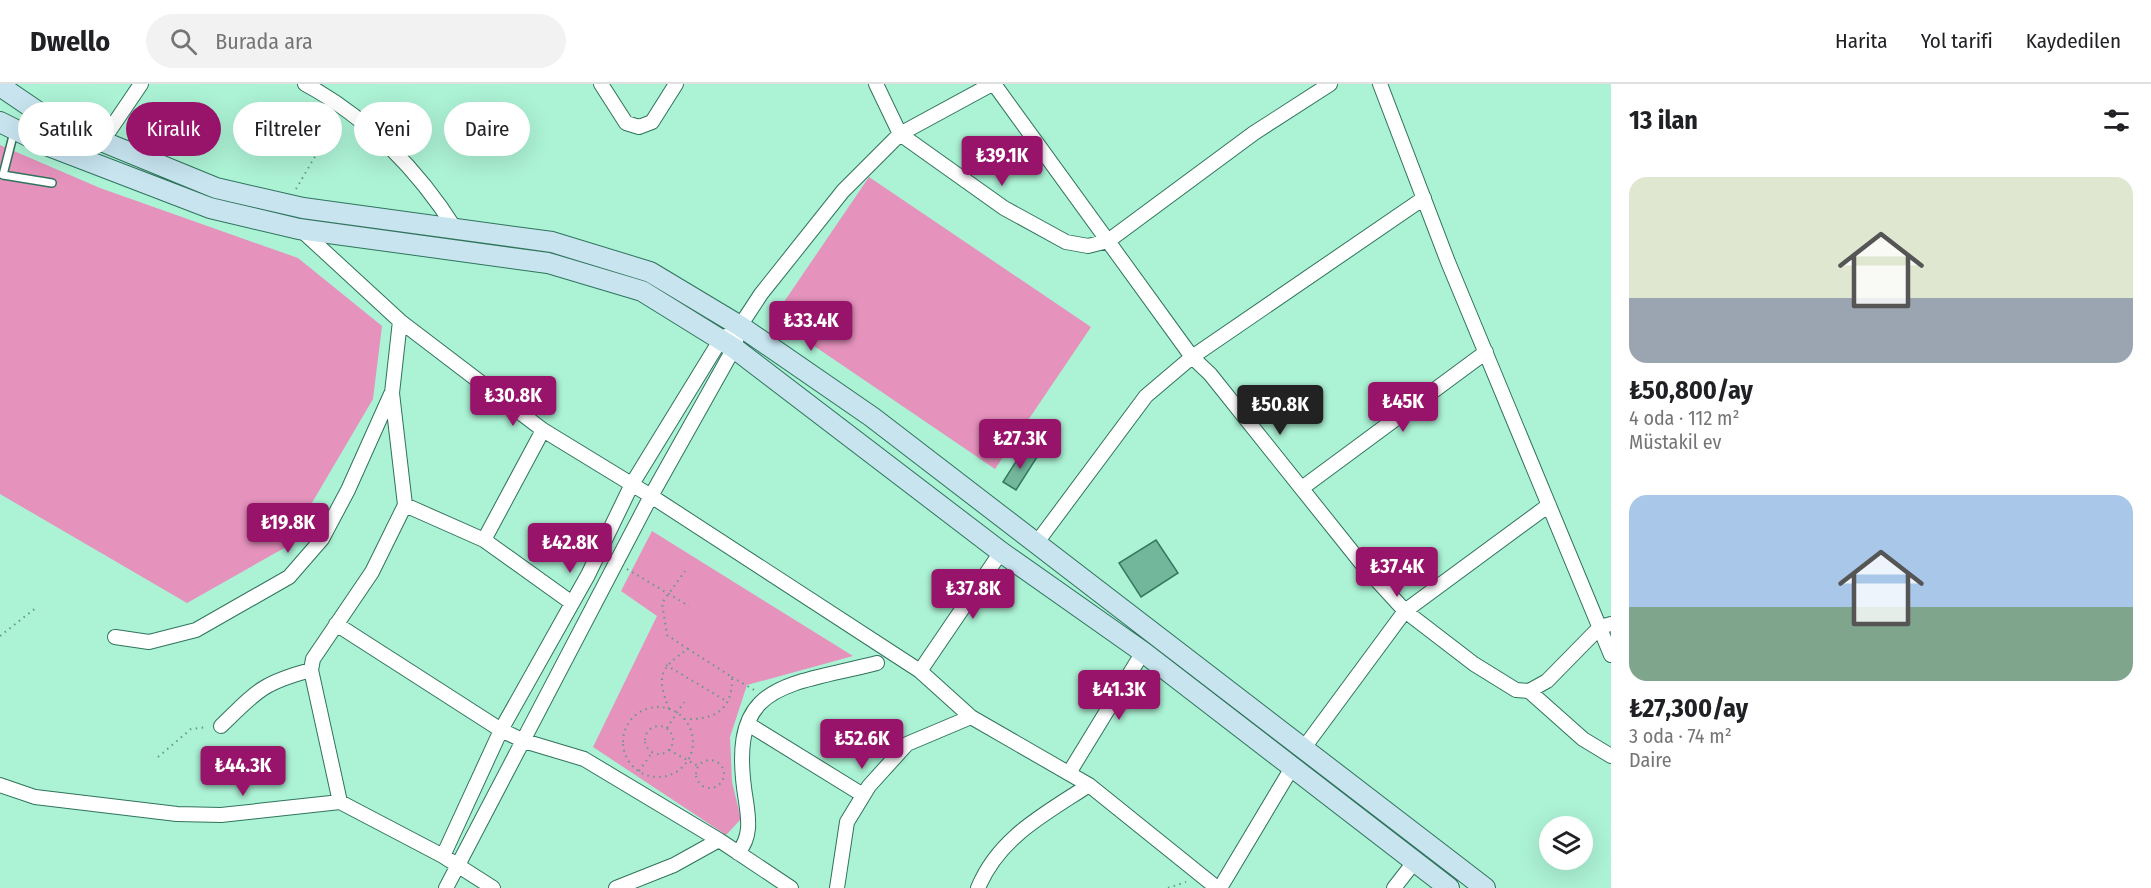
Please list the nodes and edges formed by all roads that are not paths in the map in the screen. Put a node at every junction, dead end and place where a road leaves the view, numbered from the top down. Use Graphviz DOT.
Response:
graph roads {
  1 [pos="141,84"];
  2 [pos="305,84"];
  3 [pos="601,84"];
  4 [pos="676,84"];
  5 [pos="876,84"];
  6 [pos="993,84"];
  7 [pos="1330,84"];
  8 [pos="1380,84"];
  9 [pos="0,86"];
  10 [pos="328,89"];
  11 [pos="24,102"];
  12 [pos="114,124"];
  13 [pos="7,126"];
  14 [pos="900,134"];
  15 [pos="114,148"];
  16 [pos="52,183"];
  17 [pos="1424,198"];
  18 [pos="295,206"];
  19 [pos="299,229"];
  20 [pos="456,230"];
  21 [pos="1108,241"];
  22 [pos="400,321"];
  23 [pos="740,326"];
  24 [pos="727,344"];
  25 [pos="1486,352"];
  26 [pos="1192,357"];
  27 [pos="392,393"];
  28 [pos="543,430"];
  29 [pos="632,484"];
  30 [pos="1302,488"];
  31 [pos="651,496"];
  32 [pos="405,505"];
  33 [pos="1549,505"];
  34 [pos="484,540"];
  35 [pos="1035,545"];
  36 [pos="1001,552"];
  37 [pos="572,603"];
  38 [pos="1405,611"];
  39 [pos="336,624"];
  40 [pos="1605,625"];
  41 [pos="116,637"];
  42 [pos="1143,652"];
  43 [pos="1611,655"];
  44 [pos="877,663"];
  45 [pos="311,670"];
  46 [pos="920,671"];
  47 [pos="1530,691"];
  48 [pos="970,717"];
  49 [pos="748,724"];
  50 [pos="221,726"];
  51 [pos="501,730"];
  52 [pos="524,741"];
  53 [pos="1303,749"];
  54 [pos="1611,756"];
  55 [pos="1293,766"];
  56 [pos="1069,773"];
  57 [pos="0,785"];
  58 [pos="1089,785"];
  59 [pos="863,795"];
  60 [pos="340,802"];
  61 [pos="719,840"];
  62 [pos="738,853"];
  63 [pos="443,856"];
  64 [pos="1415,861"];
  65 [pos="458,866"];
  66 [pos="641,884"];
  67 [pos="446,888"];
  68 [pos="493,888"];
  69 [pos="616,888"];
  70 [pos="791,888"];
  71 [pos="837,888"];
  72 [pos="978,888"];
  73 [pos="1219,888"];
  74 [pos="1394,888"];
  75 [pos="1449,888"];
  76 [pos="1485,888"];
  1 -- 12 [label="street"];
  2 -- 10 [label="street"];
  3 -- 4 [label="street"];
  5 -- 14 [label="street"];
  6 -- 14 [label="street"];
  6 -- 21 [label="street"];
  7 -- 21 [label="street"];
  8 -- 17 [label="street"];
  9 -- 11 [label="street"];
  10 -- 20 [label="street"];
  13 -- 16 [label="lane"];
  13 -- 19 [label="street"];
  14 -- 21 [label="street"];
  14 -- 23 [label="street"];
  15 -- 18 [label="street"];
  17 -- 25 [label="street"];
  17 -- 26 [label="street"];
  18 -- 19 [label="street"];
  18 -- 20 [label="street"];
  19 -- 22 [label="street"];
  19 -- 24 [label="street"];
  20 -- 23 [label="street"];
  21 -- 26 [label="street"];
  22 -- 27 [label="street"];
  22 -- 28 [label="street"];
  23 -- 24 [label="street"];
  23 -- 35 [label="street"];
  24 -- 29 [label="street"];
  24 -- 31 [label="street"];
  24 -- 36 [label="street"];
  25 -- 30 [label="street"];
  25 -- 33 [label="street"];
  26 -- 30 [label="street"];
  26 -- 35 [label="street"];
  27 -- 32 [label="street"];
  27 -- 41 [label="street"];
  28 -- 29 [label="street"];
  28 -- 34 [label="street"];
  29 -- 31 [label="street"];
  29 -- 37 [label="street"];
  30 -- 38 [label="street"];
  31 -- 46 [label="street"];
  31 -- 52 [label="street"];
  32 -- 34 [label="street"];
  32 -- 39 [label="street"];
  33 -- 38 [label="street"];
  33 -- 40 [label="street"];
  34 -- 37 [label="street"];
  35 -- 53 [label="street"];
  36 -- 42 [label="street"];
  36 -- 46 [label="street"];
  37 -- 51 [label="street"];
  38 -- 47 [label="street"];
  38 -- 53 [label="street"];
  39 -- 45 [label="street"];
  39 -- 51 [label="street"];
  40 -- 43 [label="street"];
  40 -- 47 [label="street"];
  42 -- 55 [label="street"];
  42 -- 56 [label="street"];
  44 -- 49 [label="street"];
  45 -- 50 [label="street"];
  45 -- 60 [label="street"];
  46 -- 48 [label="street"];
  47 -- 54 [label="street"];
  48 -- 56 [label="street"];
  48 -- 59 [label="street"];
  49 -- 59 [label="street"];
  49 -- 62 [label="street"];
  51 -- 52 [label="street"];
  51 -- 63 [label="street"];
  52 -- 61 [label="street"];
  52 -- 65 [label="street"];
  53 -- 55 [label="street"];
  53 -- 76 [label="street"];
  55 -- 64 [label="street"];
  55 -- 73 [label="street"];
  56 -- 58 [label="street"];
  57 -- 60 [label="street"];
  58 -- 72 [label="street"];
  58 -- 73 [label="street"];
  59 -- 71 [label="street"];
  60 -- 63 [label="street"];
  61 -- 62 [label="street"];
  61 -- 66 [label="street"];
  62 -- 70 [label="street"];
  63 -- 65 [label="street"];
  64 -- 74 [label="street"];
  64 -- 75 [label="street"];
  65 -- 67 [label="street"];
  65 -- 68 [label="street"];
  66 -- 69 [label="street"];
}
